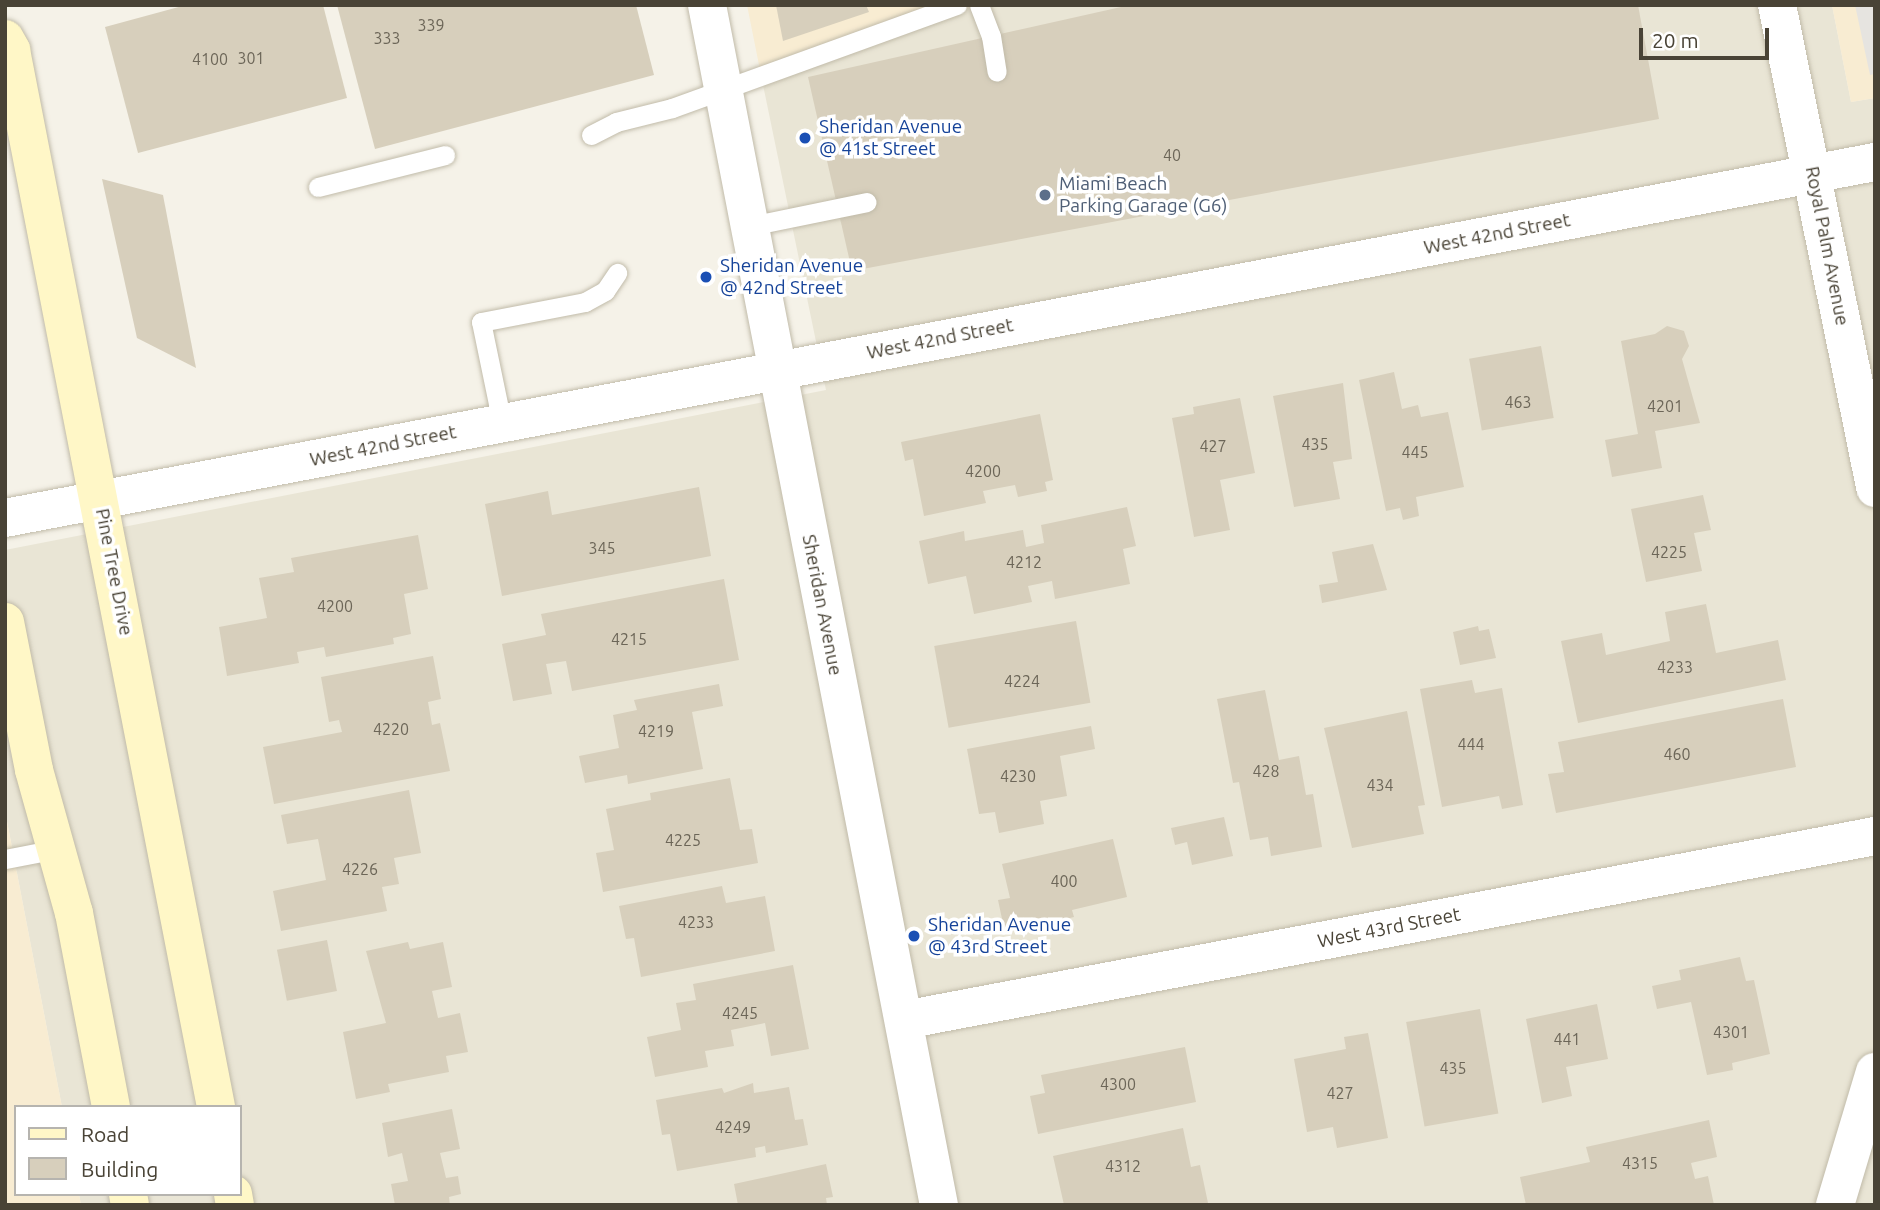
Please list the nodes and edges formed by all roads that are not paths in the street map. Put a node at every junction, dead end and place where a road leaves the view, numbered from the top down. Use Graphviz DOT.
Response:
graph roads {
  1 [pos="707,5"];
  2 [pos="957,5"];
  3 [pos="979,5"];
  4 [pos="1777,5"];
  5 [pos="5,39"];
  6 [pos="997,72"];
  7 [pos="723,90"];
  8 [pos="591,135"];
  9 [pos="444,155"];
  10 [pos="1875,162"];
  11 [pos="1812,174"];
  12 [pos="318,187"];
  13 [pos="867,202"];
  14 [pos="750,226"];
  15 [pos="617,273"];
  16 [pos="778,370"];
  17 [pos="502,423"];
  18 [pos="1875,488"];
  19 [pos="100,500"];
  20 [pos="5,518"];
  21 [pos="5,622"];
  22 [pos="16,737"];
  23 [pos="1875,836"];
  24 [pos="57,849"];
  25 [pos="5,859"];
  26 [pos="904,1020"];
  27 [pos="1875,1072"];
  28 [pos="111,1105"];
  29 [pos="216,1105"];
  30 [pos="939,1205"];
  31 [pos="1835,1205"];
  1 -- 7 [label="street, Sheridan Avenue"];
  2 -- 7 [label="lane"];
  3 -- 6 [label="lane"];
  4 -- 11 [label="street, Royal Palm Avenue"];
  5 -- 19 [label="main road, Pine Tree Drive"];
  7 -- 8 [label="lane"];
  7 -- 14 [label="street, Sheridan Avenue"];
  9 -- 12 [label="lane"];
  10 -- 11 [label="street, West 42nd Street"];
  11 -- 16 [label="street, West 42nd Street"];
  11 -- 18 [label="street, Royal Palm Avenue"];
  13 -- 14 [label="lane"];
  14 -- 16 [label="street, Sheridan Avenue"];
  15 -- 17 [label="lane"];
  16 -- 17 [label="street, West 42nd Street"];
  16 -- 26 [label="street, Sheridan Avenue"];
  17 -- 19 [label="street, West 42nd Street"];
  19 -- 20 [label="street, West 42nd Street"];
  19 -- 29 [label="main road, Pine Tree Drive"];
  21 -- 22 [label="main road"];
  22 -- 24 [label="main road"];
  23 -- 26 [label="street, West 43rd Street"];
  24 -- 25 [label="lane"];
  24 -- 28 [label="main road"];
  26 -- 30 [label="street, Sheridan Avenue"];
  27 -- 31 [label="street"];
}
